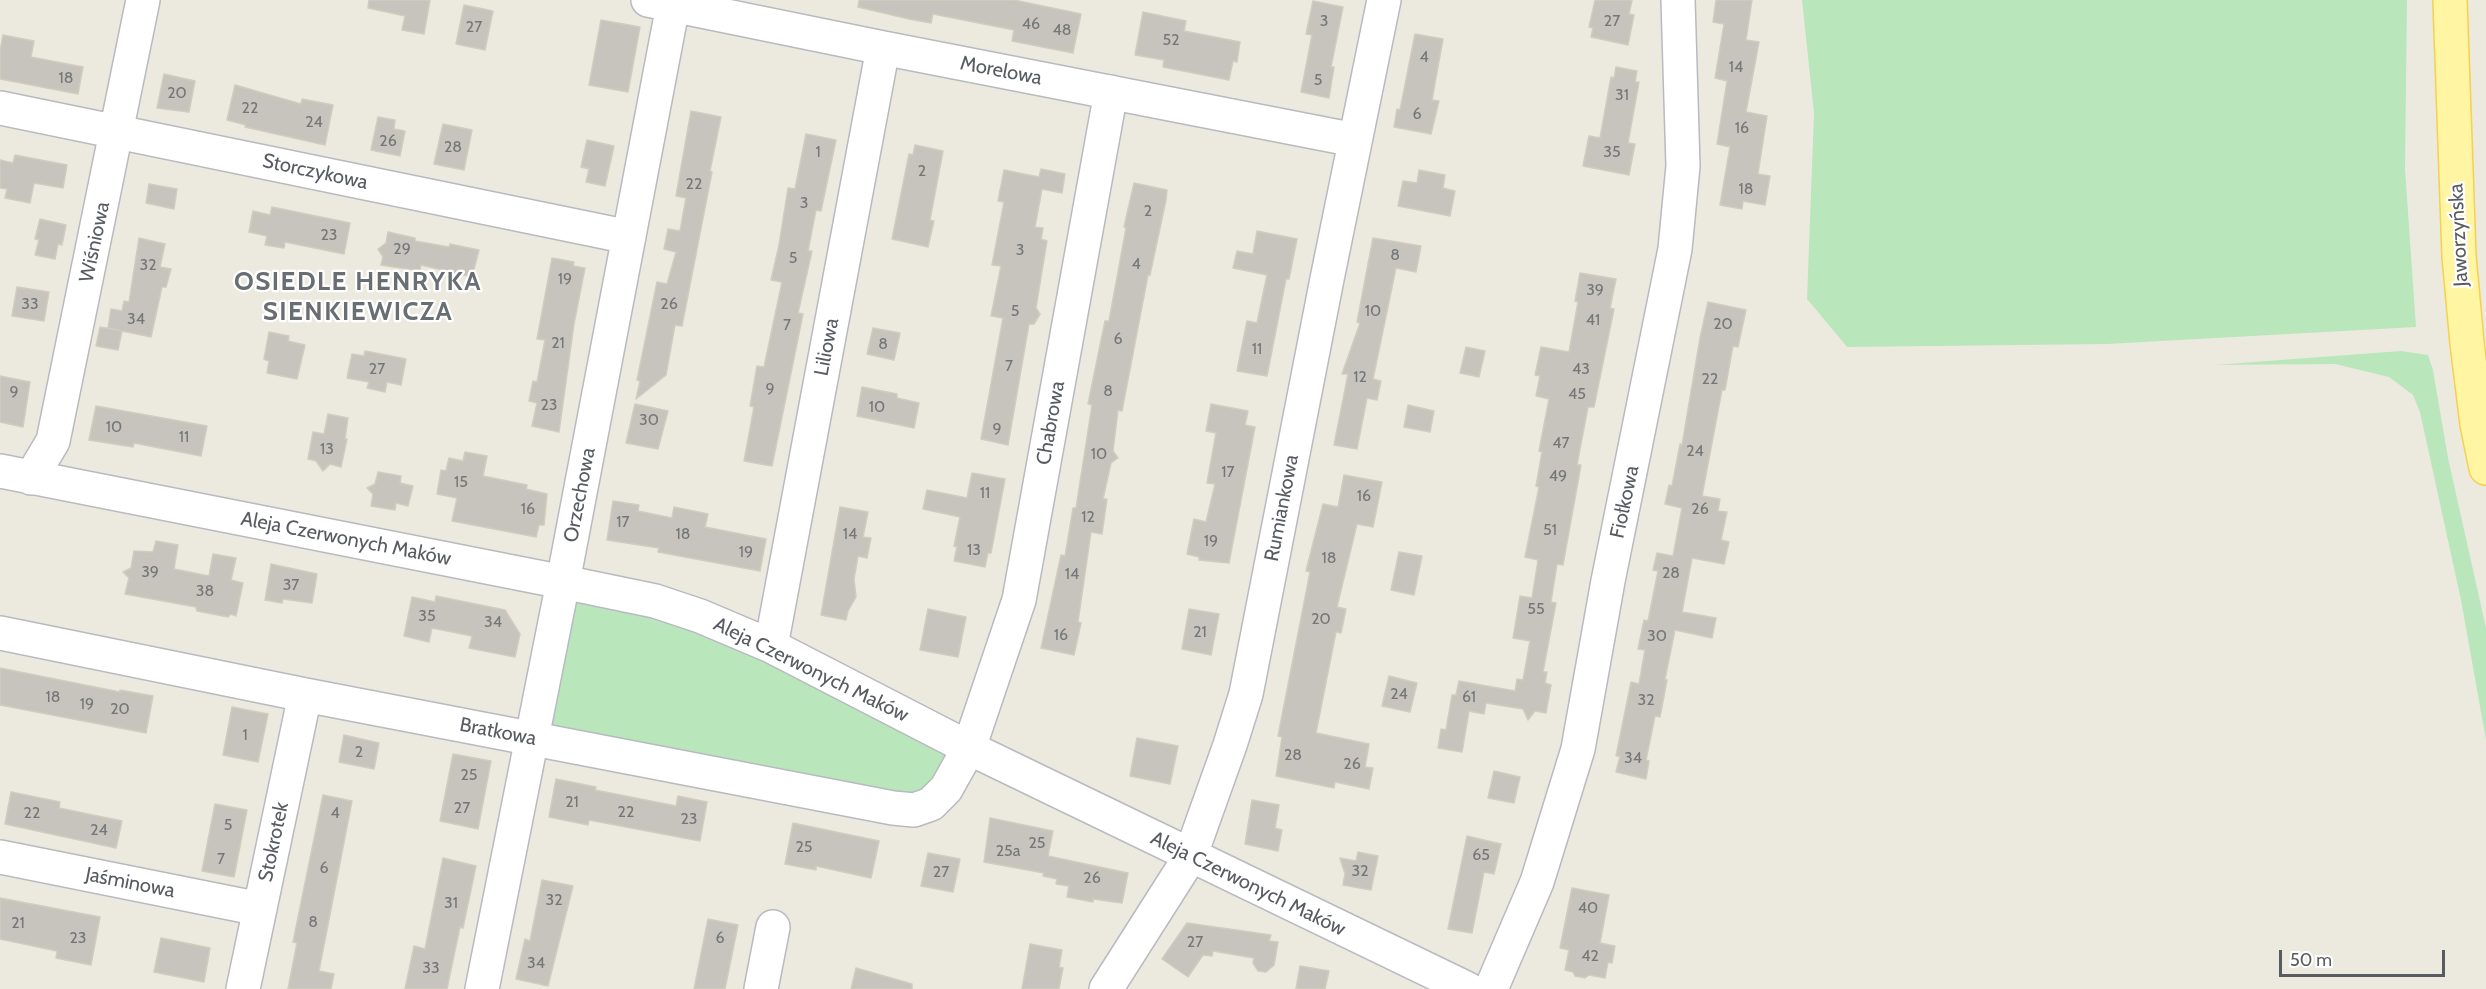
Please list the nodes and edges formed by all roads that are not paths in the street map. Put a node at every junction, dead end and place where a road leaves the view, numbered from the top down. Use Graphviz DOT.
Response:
graph roads {
  1 [pos="142,0"];
  2 [pos="1384,0"];
  3 [pos="1678,0"];
  4 [pos="2450,0"];
  5 [pos="665,2"];
  6 [pos="883,48"];
  7 [pos="1111,92"];
  8 [pos="0,108"];
  9 [pos="118,131"];
  10 [pos="1355,140"];
  11 [pos="629,237"];
  12 [pos="2486,468"];
  13 [pos="16,474"];
  14 [pos="563,582"];
  15 [pos="0,633"];
  16 [pos="771,646"];
  17 [pos="305,694"];
  18 [pos="531,739"];
  19 [pos="969,748"];
  20 [pos="0,857"];
  21 [pos="1190,857"];
  22 [pos="260,909"];
  23 [pos="773,927"];
  24 [pos="243,989"];
  25 [pos="482,989"];
  26 [pos="761,989"];
  27 [pos="1107,989"];
  28 [pos="1468,989"];
  29 [pos="1491,989"];
  1 -- 9 [label="street, Wiśniowa"];
  2 -- 10 [label="street, Rumiankowa"];
  3 -- 29 [label="street, Fiołkowa"];
  4 -- 12 [label="main road, Jaworzyńska"];
  5 -- 6 [label="street, Morelowa"];
  5 -- 11 [label="street, Orzechowa"];
  6 -- 7 [label="street, Morelowa"];
  6 -- 16 [label="street, Liliowa"];
  7 -- 10 [label="street, Morelowa"];
  7 -- 19 [label="street, Chabrowa"];
  8 -- 9 [label="street, Storczykowa"];
  9 -- 11 [label="street, Storczykowa"];
  9 -- 13 [label="street, Wiśniowa"];
  10 -- 21 [label="street, Rumiankowa"];
  11 -- 14 [label="street, Orzechowa"];
  13 -- 14 [label="street, Aleja Czerwonych Maków"];
  14 -- 16 [label="street, Aleja Czerwonych Maków"];
  14 -- 18 [label="street, Orzechowa"];
  15 -- 17 [label="street, Bratkowa"];
  16 -- 19 [label="street, Aleja Czerwonych Maków"];
  17 -- 18 [label="street, Bratkowa"];
  17 -- 22 [label="street, Stokrotek"];
  18 -- 19 [label="street, Bratkowa"];
  18 -- 25 [label="street, Orzechowa"];
  19 -- 21 [label="street, Aleja Czerwonych Maków"];
  20 -- 22 [label="street, Jaśminowa"];
  21 -- 27 [label="street, Rumiankowa"];
  21 -- 28 [label="street, Aleja Czerwonych Maków"];
  22 -- 24 [label="street, Stokrotek"];
  23 -- 26 [label="street"];
}
